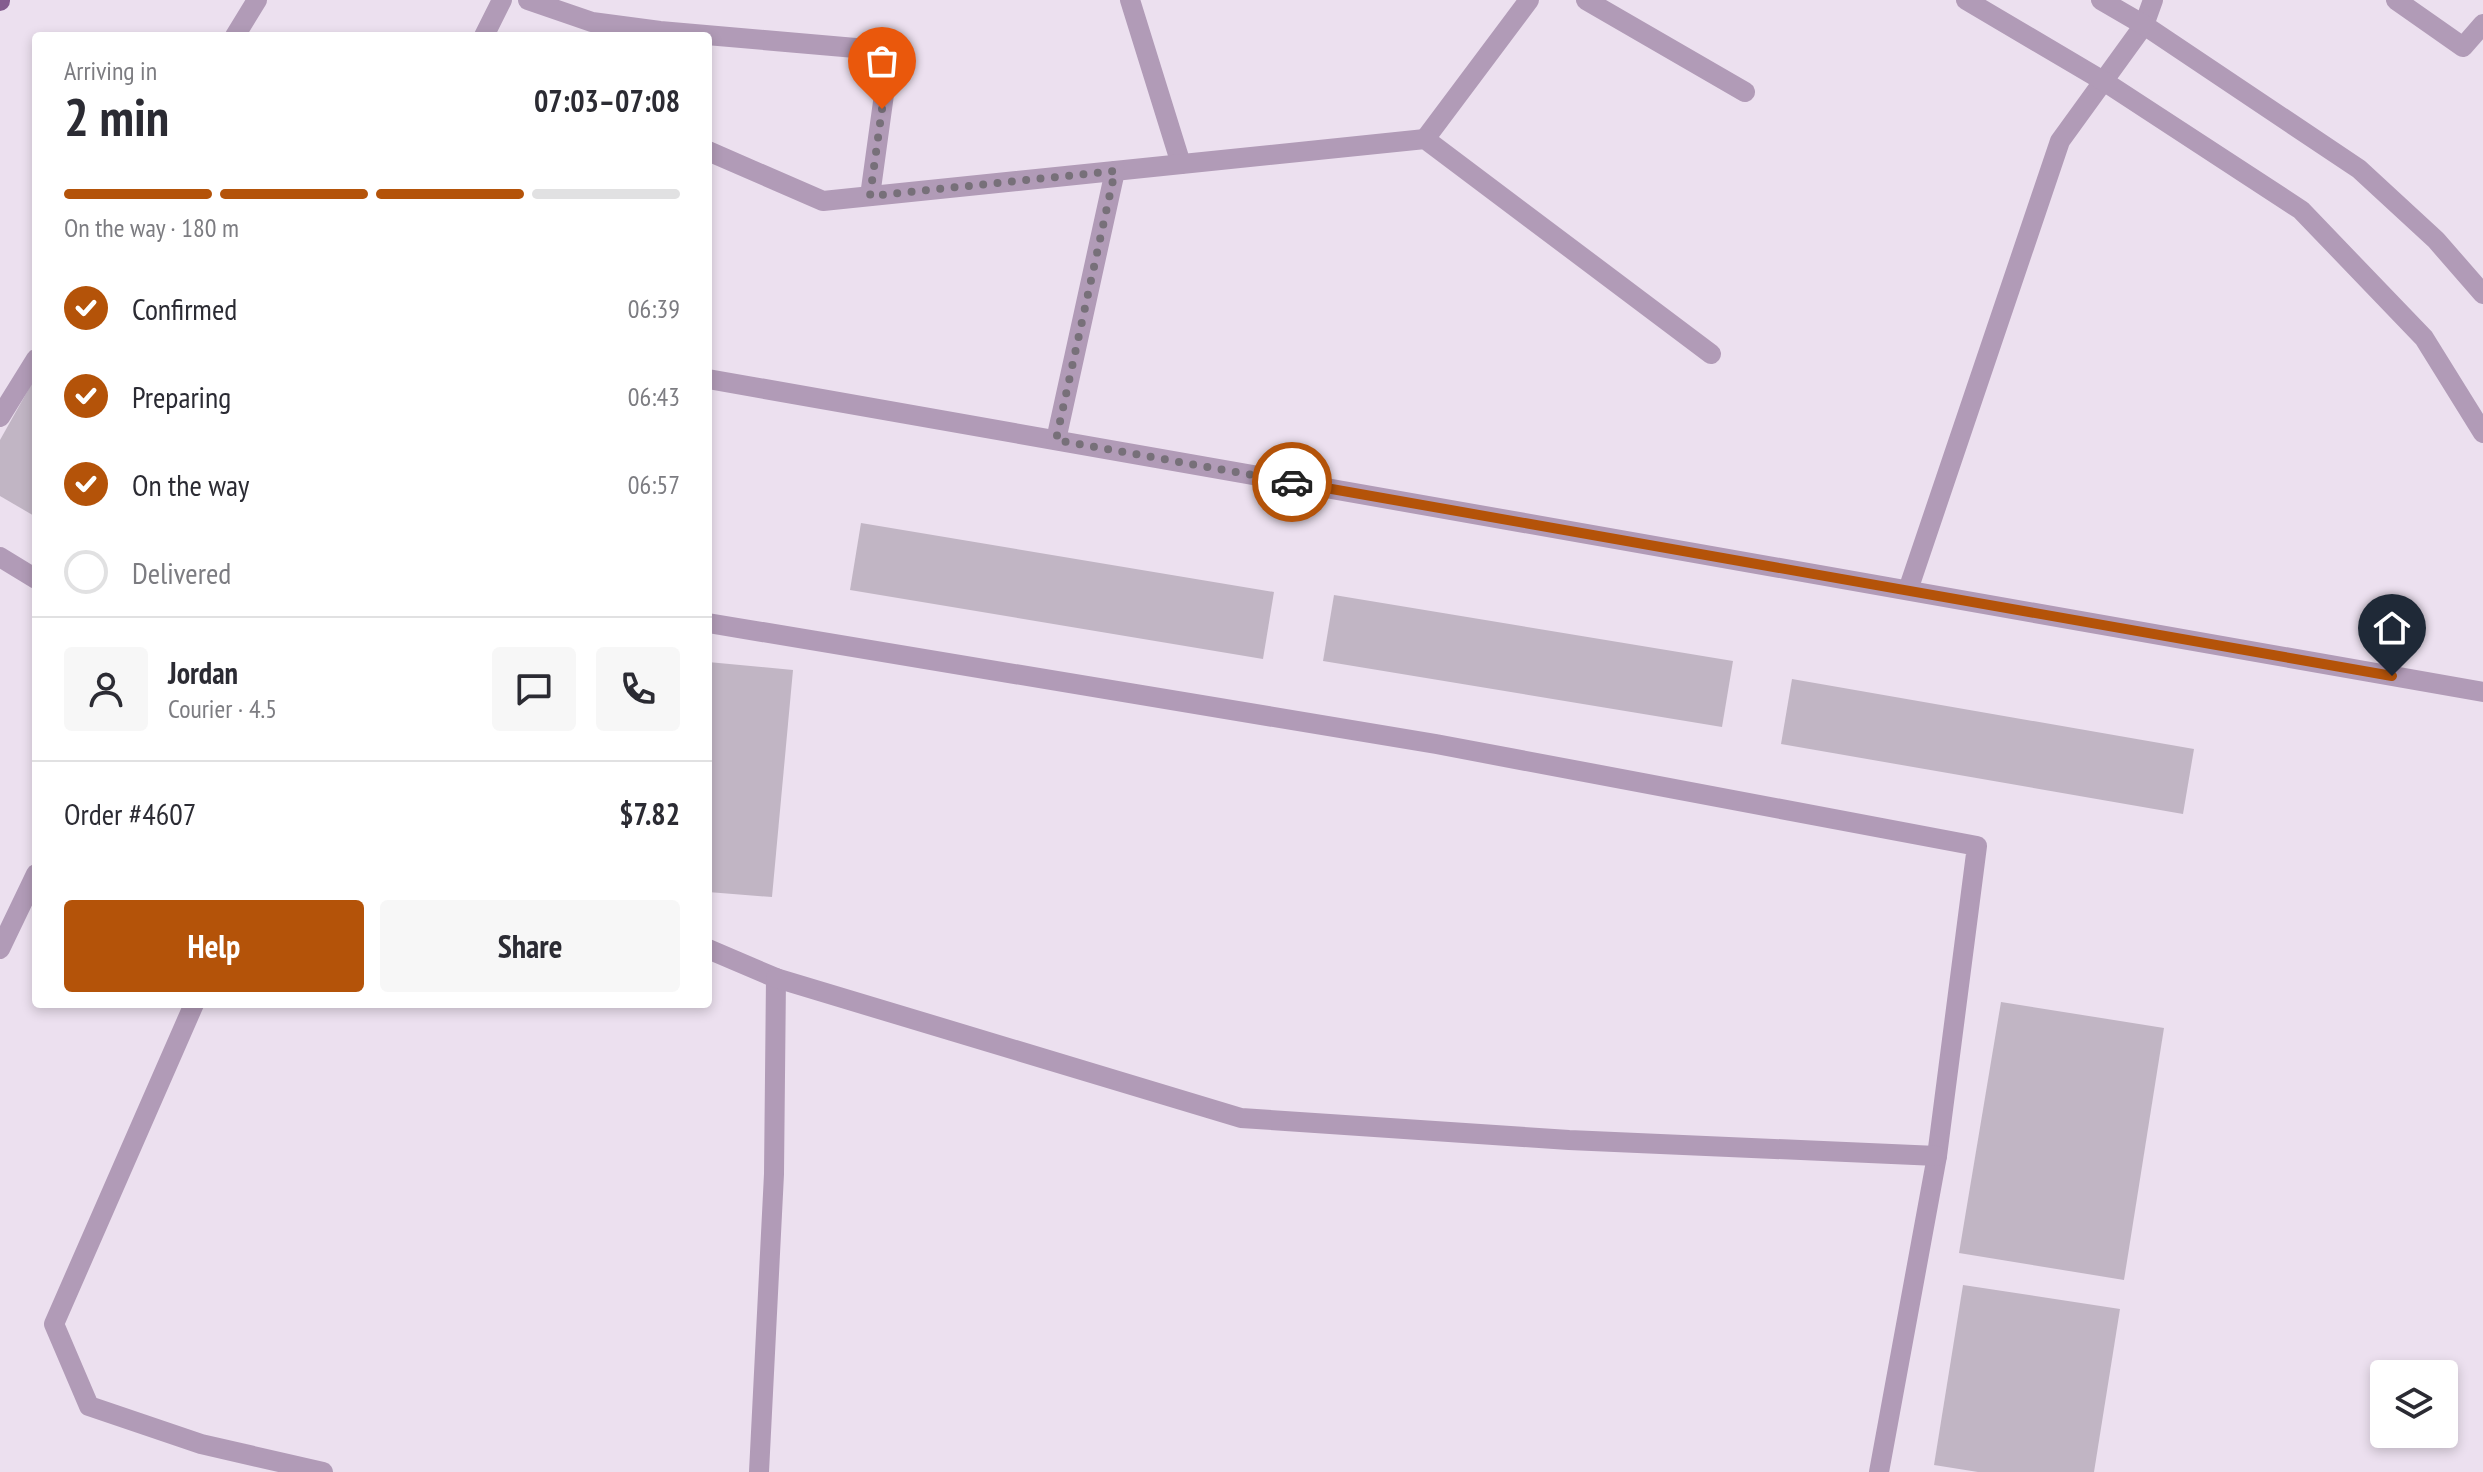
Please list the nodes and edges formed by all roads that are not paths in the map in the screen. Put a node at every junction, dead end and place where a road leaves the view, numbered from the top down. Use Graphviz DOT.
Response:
graph roads {
  1 [pos="257,0"];
  2 [pos="502,0"];
  3 [pos="528,0"];
  4 [pos="1130,0"];
  5 [pos="1529,0"];
  6 [pos="1586,0"];
  7 [pos="1966,0"];
  8 [pos="2101,0"];
  9 [pos="2153,0"];
  10 [pos="2396,0"];
  11 [pos="2483,24"];
  12 [pos="2144,25"];
  13 [pos="237,32"];
  14 [pos="486,32"];
  15 [pos="672,32"];
  16 [pos="712,36"];
  17 [pos="2105,82"];
  18 [pos="1745,92"];
  19 [pos="1425,139"];
  20 [pos="712,153"];
  21 [pos="1181,164"];
  22 [pos="1115,171"];
  23 [pos="870,196"];
  24 [pos="2483,294"];
  25 [pos="1711,354"];
  26 [pos="32,365"];
  27 [pos="712,380"];
  28 [pos="0,417"];
  29 [pos="2483,433"];
  30 [pos="1056,440"];
  31 [pos="0,557"];
  32 [pos="32,577"];
  33 [pos="1908,590"];
  34 [pos="712,624"];
  35 [pos="2483,692"];
  36 [pos="32,882"];
  37 [pos="0,949"];
  38 [pos="712,951"];
  39 [pos="776,978"];
  40 [pos="192,1008"];
  41 [pos="1937,1156"];
  42 [pos="323,1472"];
  43 [pos="759,1472"];
  44 [pos="1879,1472"];
  1 -- 13 [label="street"];
  2 -- 14 [label="street"];
  3 -- 15 [label="street"];
  4 -- 21 [label="street"];
  5 -- 19 [label="street"];
  6 -- 18 [label="street"];
  7 -- 17 [label="street"];
  8 -- 12 [label="street"];
  9 -- 12 [label="street"];
  10 -- 11 [label="street"];
  12 -- 17 [label="street"];
  12 -- 24 [label="street"];
  16 -- 23 [label="street"];
  17 -- 29 [label="street"];
  17 -- 33 [label="street"];
  19 -- 21 [label="street"];
  19 -- 25 [label="street"];
  20 -- 23 [label="street"];
  21 -- 22 [label="street"];
  22 -- 23 [label="street"];
  22 -- 30 [label="street"];
  26 -- 28 [label="street"];
  27 -- 30 [label="street"];
  30 -- 33 [label="street"];
  31 -- 32 [label="street"];
  33 -- 35 [label="street"];
  34 -- 41 [label="street"];
  36 -- 37 [label="street"];
  38 -- 39 [label="street"];
  39 -- 41 [label="street"];
  39 -- 43 [label="street"];
  40 -- 42 [label="street"];
  41 -- 44 [label="street"];
}
